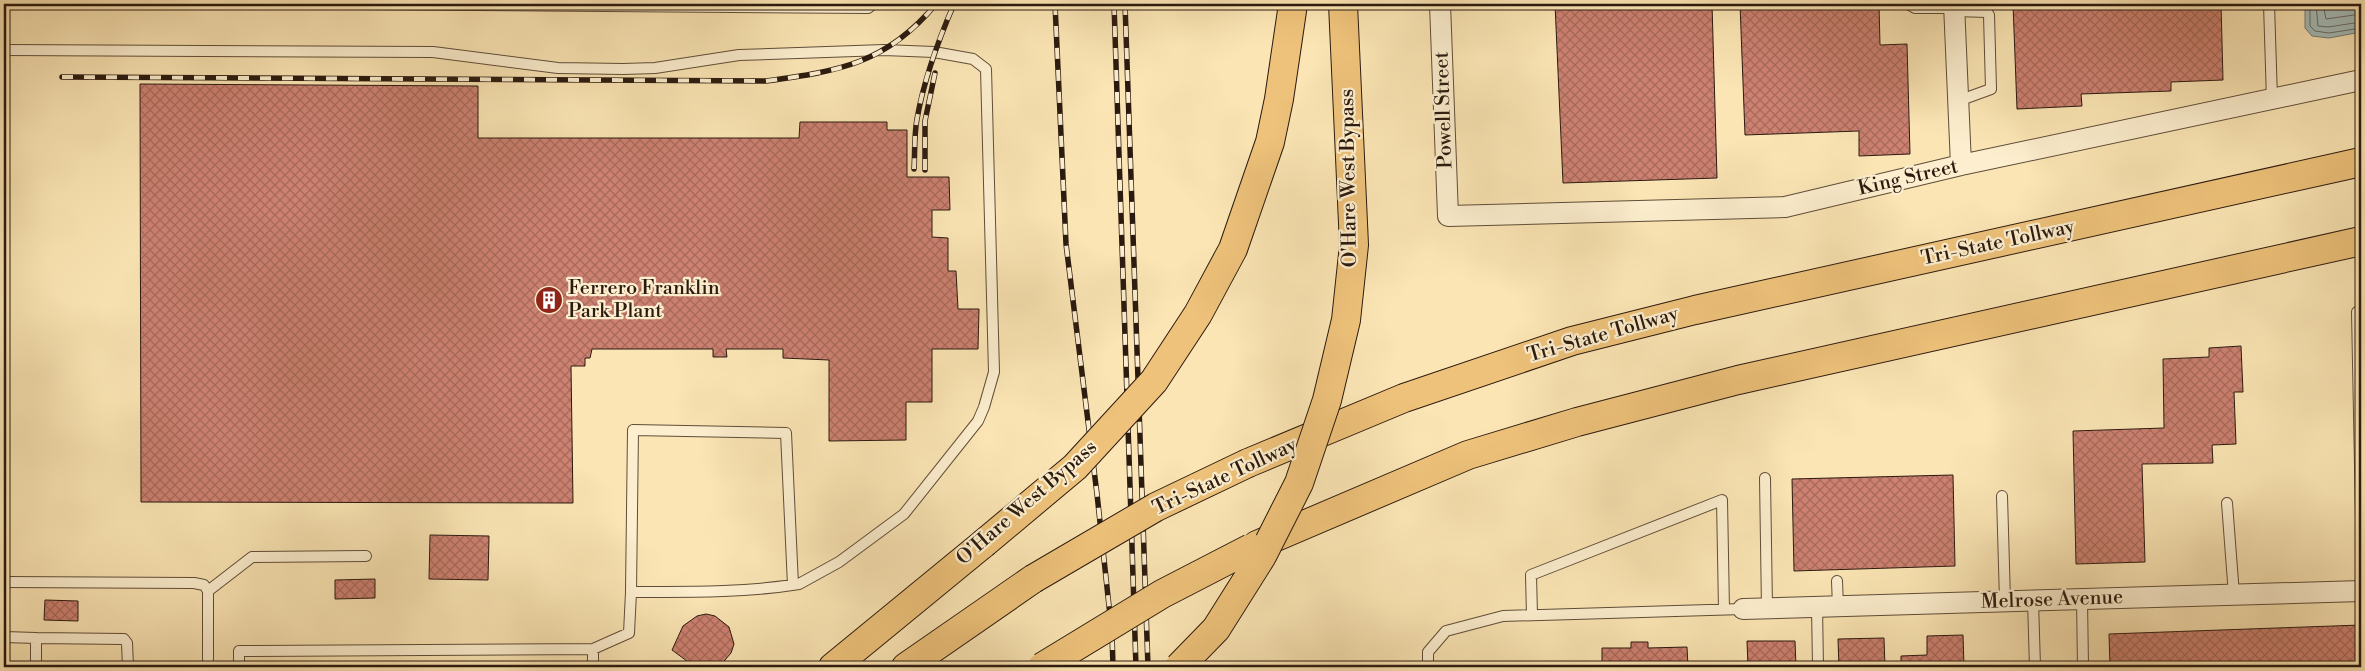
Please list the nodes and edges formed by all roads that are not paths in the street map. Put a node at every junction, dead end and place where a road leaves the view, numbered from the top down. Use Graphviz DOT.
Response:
graph roads {
  1 [pos="349,4"];
  2 [pos="873,4"];
  3 [pos="1293,4"];
  4 [pos="1343,4"];
  5 [pos="1440,4"];
  6 [pos="1908,4"];
  7 [pos="2269,4"];
  8 [pos="1954,8"];
  9 [pos="4,50"];
  10 [pos="2361,80"];
  11 [pos="2272,100"];
  12 [pos="1958,101"];
  13 [pos="2361,162"];
  14 [pos="1961,165"];
  15 [pos="1448,216"];
  16 [pos="2361,241"];
  17 [pos="2357,312"];
  18 [pos="1765,478"];
  19 [pos="2002,496"];
  20 [pos="2228,503"];
  21 [pos="2361,517"];
  22 [pos="366,556"];
  23 [pos="1837,581"];
  24 [pos="4,582"];
  25 [pos="793,585"];
  26 [pos="208,591"];
  27 [pos="2361,591"];
  28 [pos="631,592"];
  29 [pos="2234,595"];
  30 [pos="2082,599"];
  31 [pos="2033,600"];
  32 [pos="2005,601"];
  33 [pos="1838,606"];
  34 [pos="1817,607"];
  35 [pos="1767,608"];
  36 [pos="1734,609"];
  37 [pos="1532,615"];
  38 [pos="4,637"];
  39 [pos="36,638"];
  40 [pos="593,649"];
  41 [pos="36,667"];
  42 [pos="128,667"];
  43 [pos="208,667"];
  44 [pos="239,667"];
  45 [pos="593,667"];
  46 [pos="834,667"];
  47 [pos="906,667"];
  48 [pos="1042,667"];
  49 [pos="1179,667"];
  50 [pos="1428,667"];
  51 [pos="1818,667"];
  52 [pos="2035,667"];
  53 [pos="2083,667"];
  1 -- 2 [label="lane"];
  3 -- 46 [label="highway, O'Hare West Bypass, bridge"];
  4 -- 49 [label="highway, O'Hare West Bypass, bridge"];
  5 -- 15 [label="street, Powell Street"];
  6 -- 8 [label="lane"];
  7 -- 11 [label="lane"];
  8 -- 12 [label="street"];
  8 -- 12 [label="lane"];
  9 -- 25 [label="lane"];
  10 -- 11 [label="street, King Street"];
  11 -- 14 [label="street, King Street"];
  12 -- 14 [label="street"];
  13 -- 47 [label="highway, Tri-State Tollway, bridge"];
  14 -- 15 [label="street, King Street"];
  16 -- 48 [label="highway, bridge"];
  17 -- 21 [label="lane"];
  18 -- 35 [label="lane"];
  19 -- 32 [label="lane"];
  20 -- 29 [label="lane"];
  22 -- 26 [label="lane"];
  23 -- 33 [label="lane"];
  24 -- 26 [label="lane"];
  25 -- 28 [label="lane"];
  25 -- 28 [label="lane"];
  26 -- 43 [label="lane"];
  27 -- 29 [label="street, Melrose Avenue"];
  28 -- 40 [label="lane"];
  29 -- 30 [label="street, Melrose Avenue"];
  30 -- 31 [label="street, Melrose Avenue"];
  30 -- 53 [label="lane"];
  31 -- 32 [label="street, Melrose Avenue"];
  31 -- 52 [label="lane"];
  32 -- 33 [label="street, Melrose Avenue"];
  33 -- 34 [label="street, Melrose Avenue"];
  34 -- 35 [label="street, Melrose Avenue"];
  34 -- 51 [label="lane"];
  35 -- 36 [label="street, Melrose Avenue"];
  36 -- 37 [label="lane"];
  36 -- 37 [label="lane"];
  37 -- 50 [label="lane"];
  38 -- 39 [label="lane"];
  39 -- 41 [label="lane"];
  39 -- 42 [label="lane"];
  40 -- 44 [label="lane"];
  40 -- 45 [label="lane"];
}
